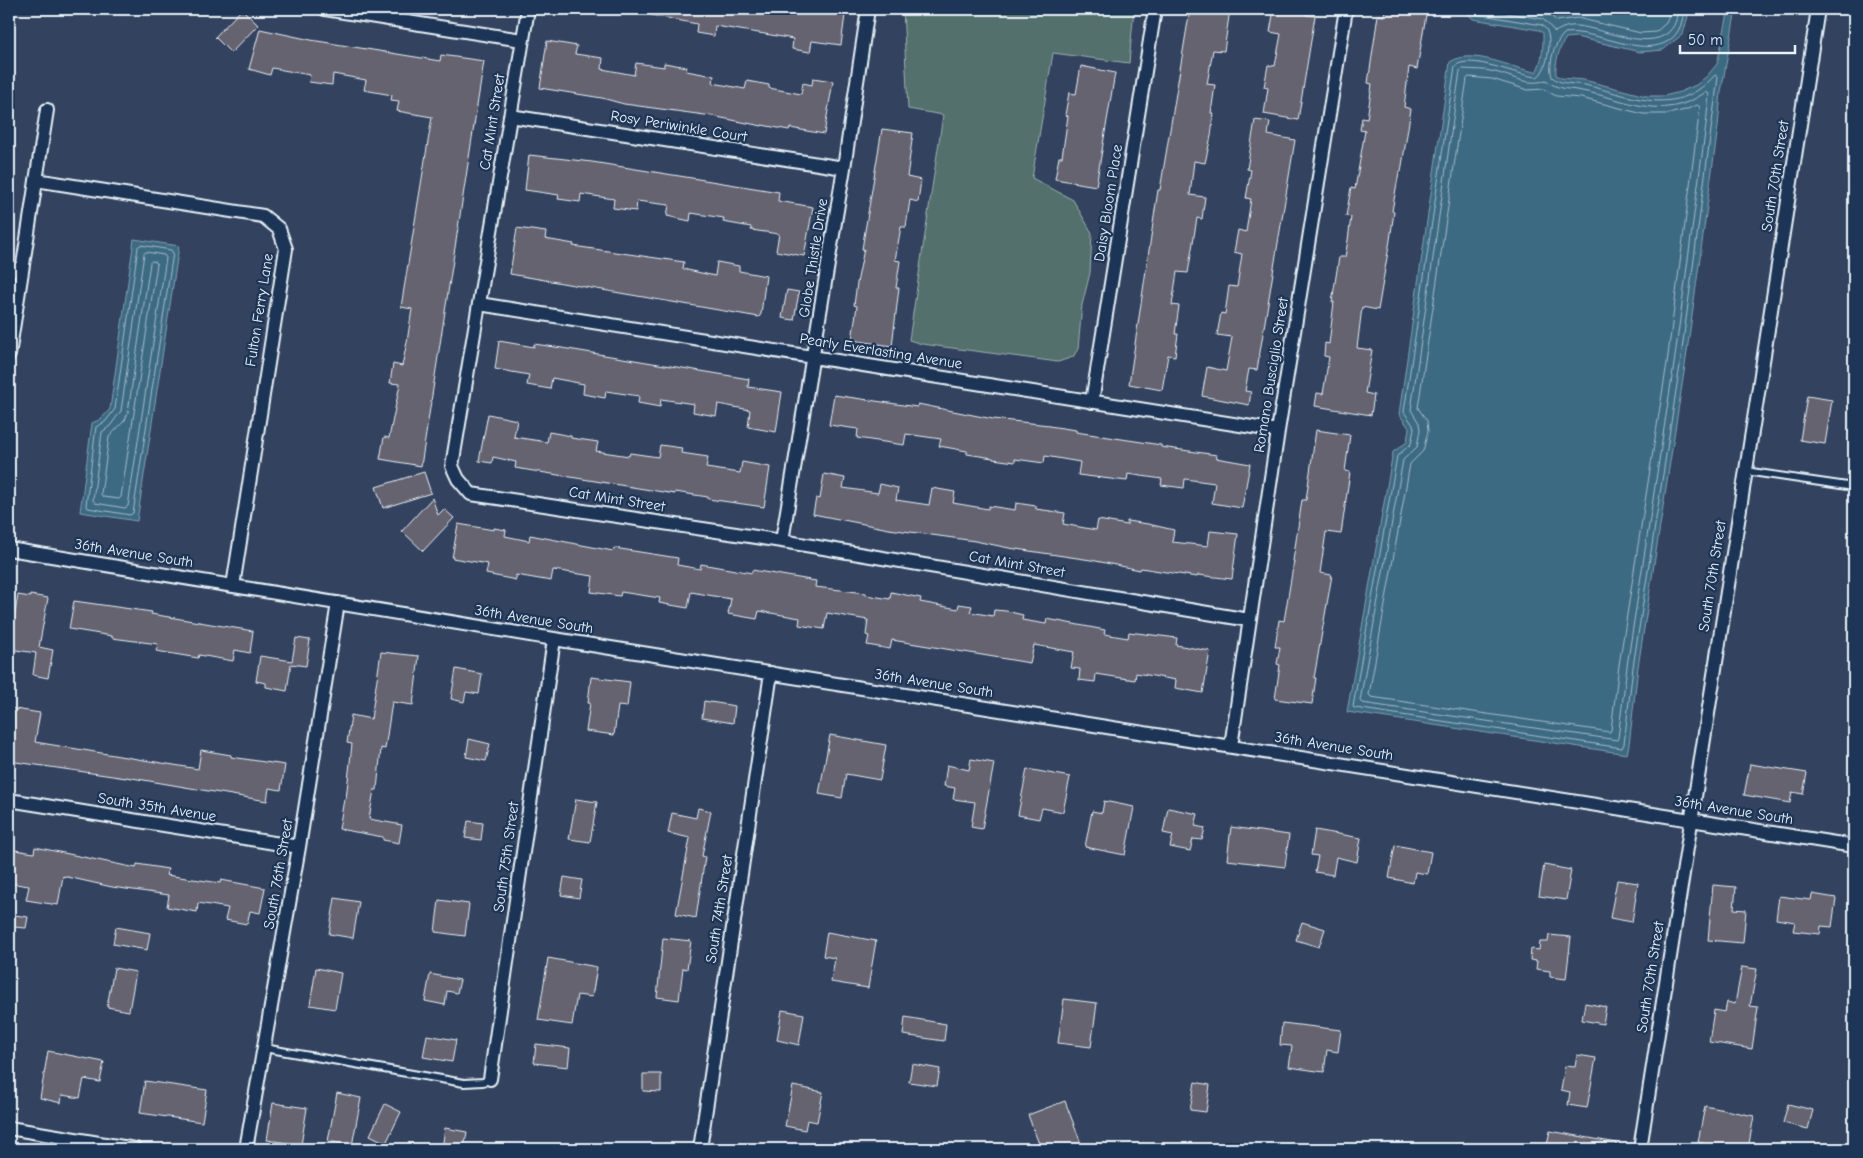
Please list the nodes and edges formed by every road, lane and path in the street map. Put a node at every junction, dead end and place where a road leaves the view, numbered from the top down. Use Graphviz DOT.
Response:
graph roads {
  1 [pos="324,9"];
  2 [pos="528,9"];
  3 [pos="868,9"];
  4 [pos="1155,9"];
  5 [pos="1346,9"];
  6 [pos="1818,9"];
  7 [pos="341,10"];
  8 [pos="522,40"];
  9 [pos="47,110"];
  10 [pos="510,116"];
  11 [pos="844,168"];
  12 [pos="36,180"];
  13 [pos="9,268"];
  14 [pos="22,270"];
  15 [pos="479,304"];
  16 [pos="9,355"];
  17 [pos="813,357"];
  18 [pos="1092,402"];
  19 [pos="1278,432"];
  20 [pos="1745,470"];
  21 [pos="1854,487"];
  22 [pos="782,541"];
  23 [pos="9,549"];
  24 [pos="233,586"];
  25 [pos="338,603"];
  26 [pos="1249,620"];
  27 [pos="554,639"];
  28 [pos="771,673"];
  29 [pos="1231,746"];
  30 [pos="9,800"];
  31 [pos="1690,819"];
  32 [pos="1854,846"];
  33 [pos="299,847"];
  34 [pos="264,1048"];
  35 [pos="490,1079"];
  36 [pos="9,1128"];
  37 [pos="135,1149"];
  38 [pos="246,1149"];
  39 [pos="700,1149"];
  40 [pos="1640,1149"];
  1 -- 7 [label="street"];
  2 -- 8 [label="street, Cat Mint Street"];
  3 -- 11 [label="street, Globe Thistle Drive"];
  4 -- 18 [label="street, Daisy Bloom Place"];
  5 -- 19 [label="street, Romano Busciglio Street"];
  6 -- 20 [label="street, South 70th Street"];
  7 -- 8 [label="street"];
  8 -- 10 [label="street, Cat Mint Street"];
  9 -- 12 [label="street"];
  10 -- 11 [label="street, Rosy Periwinkle Court"];
  10 -- 15 [label="street, Cat Mint Street"];
  11 -- 17 [label="street, Globe Thistle Drive"];
  12 -- 14 [label="street"];
  12 -- 24 [label="street, Fulton Ferry Lane"];
  13 -- 14 [label="street"];
  14 -- 16 [label="street"];
  15 -- 17 [label="street, Pearly Everlasting Avenue"];
  15 -- 22 [label="street, Cat Mint Street"];
  17 -- 18 [label="street, Pearly Everlasting Avenue"];
  17 -- 22 [label="street, Globe Thistle Drive"];
  18 -- 19 [label="street, Pearly Everlasting Avenue"];
  19 -- 26 [label="street, Romano Busciglio Street"];
  20 -- 21 [label="lane"];
  20 -- 31 [label="street, South 70th Street"];
  22 -- 26 [label="street, Cat Mint Street"];
  23 -- 24 [label="street, 36th Avenue South"];
  24 -- 25 [label="street, 36th Avenue South"];
  25 -- 27 [label="street, 36th Avenue South"];
  25 -- 33 [label="street, South 76th Street"];
  26 -- 29 [label="street, Romano Busciglio Street"];
  27 -- 28 [label="street, 36th Avenue South"];
  27 -- 35 [label="street, South 75th Street"];
  28 -- 29 [label="street, 36th Avenue South"];
  28 -- 39 [label="street, South 74th Street"];
  29 -- 31 [label="street, 36th Avenue South"];
  30 -- 33 [label="street, South 35th Avenue"];
  31 -- 32 [label="street, 36th Avenue South"];
  31 -- 40 [label="street, South 70th Street"];
  33 -- 34 [label="street, South 76th Street"];
  34 -- 35 [label="lane"];
  34 -- 38 [label="street, South 76th Street"];
  36 -- 37 [label="street"];
}
